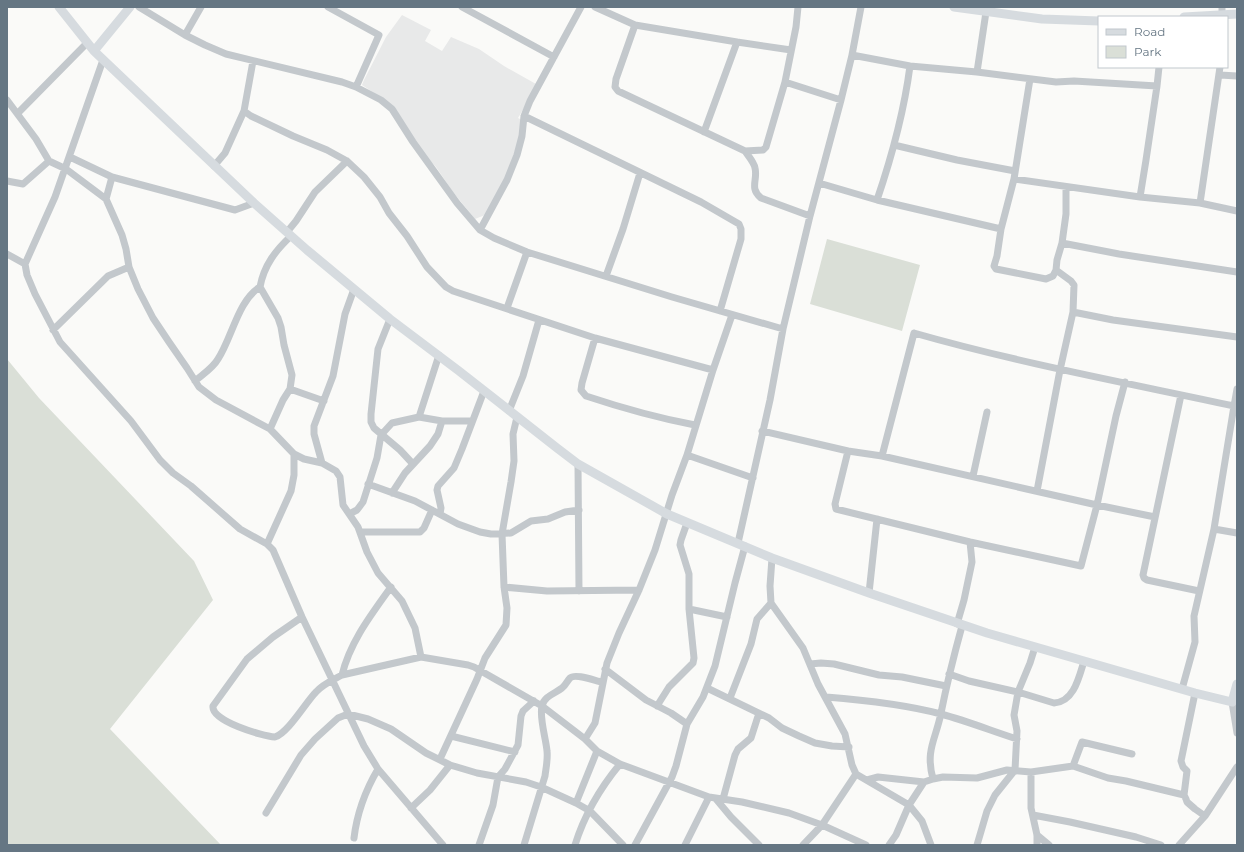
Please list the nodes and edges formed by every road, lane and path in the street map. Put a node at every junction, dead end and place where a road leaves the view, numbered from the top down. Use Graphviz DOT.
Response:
graph roads {
  1 [pos="59,7"];
  2 [pos="130,7"];
  3 [pos="139,7"];
  4 [pos="201,7"];
  5 [pos="328,7"];
  6 [pos="462,7"];
  7 [pos="581,7"];
  8 [pos="595,7"];
  9 [pos="798,7"];
  10 [pos="861,7"];
  11 [pos="954,7"];
  12 [pos="986,12"];
  13 [pos="1222,13"];
  14 [pos="1237,14"];
  15 [pos="1194,16"];
  16 [pos="1098,21"];
  17 [pos="635,25"];
  18 [pos="185,35"];
  19 [pos="737,42"];
  20 [pos="86,43"];
  21 [pos="791,50"];
  22 [pos="94,51"];
  23 [pos="852,55"];
  24 [pos="554,57"];
  25 [pos="103,60"];
  26 [pos="254,61"];
  27 [pos="910,66"];
  28 [pos="1159,68"];
  29 [pos="1220,68"];
  30 [pos="977,72"];
  31 [pos="1220,75"];
  32 [pos="1237,76"];
  33 [pos="1030,79"];
  34 [pos="785,82"];
  35 [pos="1157,86"];
  36 [pos="356,87"];
  37 [pos="842,100"];
  38 [pos="8,103"];
  39 [pos="244,111"];
  40 [pos="18,113"];
  41 [pos="524,116"];
  42 [pos="704,132"];
  43 [pos="894,145"];
  44 [pos="746,151"];
  45 [pos="70,157"];
  46 [pos="49,161"];
  47 [pos="347,161"];
  48 [pos="214,166"];
  49 [pos="66,169"];
  50 [pos="1015,171"];
  51 [pos="640,173"];
  52 [pos="112,177"];
  53 [pos="1014,179"];
  54 [pos="7,181"];
  55 [pos="819,183"];
  56 [pos="1066,187"];
  57 [pos="1140,197"];
  58 [pos="106,199"];
  59 [pos="877,200"];
  60 [pos="254,202"];
  61 [pos="1200,203"];
  62 [pos="1237,211"];
  63 [pos="810,216"];
  64 [pos="1001,229"];
  65 [pos="480,230"];
  66 [pos="289,234"];
  67 [pos="1062,243"];
  68 [pos="527,252"];
  69 [pos="7,254"];
  70 [pos="25,264"];
  71 [pos="129,267"];
  72 [pos="1056,270"];
  73 [pos="1237,272"];
  74 [pos="606,276"];
  75 [pos="260,287"];
  76 [pos="354,289"];
  77 [pos="507,308"];
  78 [pos="720,311"];
  79 [pos="1073,312"];
  80 [pos="732,315"];
  81 [pos="390,319"];
  82 [pos="539,320"];
  83 [pos="783,329"];
  84 [pos="53,330"];
  85 [pos="1237,337"];
  86 [pos="595,338"];
  87 [pos="439,355"];
  88 [pos="713,370"];
  89 [pos="1060,370"];
  90 [pos="195,381"];
  91 [pos="1125,382"];
  92 [pos="290,389"];
  93 [pos="1237,389"];
  94 [pos="484,391"];
  95 [pos="1181,394"];
  96 [pos="324,401"];
  97 [pos="1234,406"];
  98 [pos="509,411"];
  99 [pos="987,412"];
  100 [pos="419,417"];
  101 [pos="518,417"];
  102 [pos="442,421"];
  103 [pos="472,421"];
  104 [pos="695,425"];
  105 [pos="270,430"];
  106 [pos="762,431"];
  107 [pos="381,435"];
  108 [pos="848,451"];
  109 [pos="294,454"];
  110 [pos="687,455"];
  111 [pos="882,456"];
  112 [pos="322,463"];
  113 [pos="413,464"];
  114 [pos="578,464"];
  115 [pos="973,476"];
  116 [pos="752,478"];
  117 [pos="368,484"];
  118 [pos="1037,491"];
  119 [pos="392,493"];
  120 [pos="1097,505"];
  121 [pos="432,510"];
  122 [pos="579,510"];
  123 [pos="349,514"];
  124 [pos="440,514"];
  125 [pos="667,514"];
  126 [pos="1155,517"];
  127 [pos="877,519"];
  128 [pos="687,523"];
  129 [pos="1214,529"];
  130 [pos="361,532"];
  131 [pos="502,534"];
  132 [pos="1237,534"];
  133 [pos="970,542"];
  134 [pos="266,544"];
  135 [pos="742,545"];
  136 [pos="772,558"];
  137 [pos="504,586"];
  138 [pos="391,587"];
  139 [pos="639,590"];
  140 [pos="1199,591"];
  141 [pos="579,592"];
  142 [pos="869,593"];
  143 [pos="771,603"];
  144 [pos="689,610"];
  145 [pos="302,616"];
  146 [pos="727,617"];
  147 [pos="960,625"];
  148 [pos="1035,647"];
  149 [pos="421,657"];
  150 [pos="1084,661"];
  151 [pos="810,664"];
  152 [pos="605,669"];
  153 [pos="480,670"];
  154 [pos="949,674"];
  155 [pos="342,675"];
  156 [pos="332,680"];
  157 [pos="602,682"];
  158 [pos="1237,684"];
  159 [pos="946,686"];
  160 [pos="707,688"];
  161 [pos="1182,689"];
  162 [pos="1018,692"];
  163 [pos="1195,693"];
  164 [pos="826,697"];
  165 [pos="730,698"];
  166 [pos="534,701"];
  167 [pos="1234,704"];
  168 [pos="542,706"];
  169 [pos="657,706"];
  170 [pos="759,713"];
  171 [pos="348,714"];
  172 [pos="941,714"];
  173 [pos="687,724"];
  174 [pos="1237,733"];
  175 [pos="451,736"];
  176 [pos="585,739"];
  177 [pos="1017,739"];
  178 [pos="849,747"];
  179 [pos="597,751"];
  180 [pos="515,752"];
  181 [pos="1132,754"];
  182 [pos="440,759"];
  183 [pos="620,764"];
  184 [pos="450,765"];
  185 [pos="1074,766"];
  186 [pos="1237,767"];
  187 [pos="378,769"];
  188 [pos="1015,770"];
  189 [pos="1032,772"];
  190 [pos="856,774"];
  191 [pos="498,777"];
  192 [pos="933,779"];
  193 [pos="867,780"];
  194 [pos="669,782"];
  195 [pos="924,782"];
  196 [pos="541,787"];
  197 [pos="1184,795"];
  198 [pos="716,798"];
  199 [pos="576,803"];
  200 [pos="909,805"];
  201 [pos="411,808"];
  202 [pos="590,812"];
  203 [pos="266,813"];
  204 [pos="1033,815"];
  205 [pos="1205,816"];
  206 [pos="822,825"];
  207 [pos="1037,835"];
  208 [pos="354,838"];
  209 [pos="443,845"];
  210 [pos="479,845"];
  211 [pos="524,845"];
  212 [pos="575,845"];
  213 [pos="623,845"];
  214 [pos="635,845"];
  215 [pos="685,845"];
  216 [pos="759,845"];
  217 [pos="803,845"];
  218 [pos="866,845"];
  219 [pos="889,845"];
  220 [pos="931,845"];
  221 [pos="977,845"];
  222 [pos="1036,845"];
  223 [pos="1049,845"];
  224 [pos="1161,845"];
  225 [pos="1179,845"];
  1 -- 20 [label="street"];
  2 -- 22 [label="street"];
  3 -- 18 [label="street"];
  4 -- 18 [label="street"];
  5 -- 36 [label="street"];
  6 -- 24 [label="street"];
  7 -- 24 [label="street"];
  8 -- 17 [label="street"];
  9 -- 21 [label="street"];
  10 -- 23 [label="street"];
  11 -- 12 [label="street"];
  12 -- 16 [label="street"];
  12 -- 30 [label="street"];
  13 -- 14 [label="street"];
  13 -- 15 [label="street"];
  17 -- 19 [label="street"];
  17 -- 42 [label="street"];
  18 -- 26 [label="street"];
  19 -- 21 [label="street"];
  19 -- 42 [label="street"];
  20 -- 22 [label="street"];
  20 -- 40 [label="street"];
  21 -- 34 [label="street"];
  22 -- 25 [label="street"];
  23 -- 27 [label="street"];
  23 -- 37 [label="street"];
  24 -- 41 [label="street"];
  25 -- 45 [label="street"];
  25 -- 48 [label="street"];
  26 -- 36 [label="street"];
  26 -- 39 [label="street"];
  27 -- 30 [label="street"];
  27 -- 43 [label="street"];
  28 -- 35 [label="street"];
  29 -- 31 [label="street"];
  30 -- 33 [label="street"];
  31 -- 32 [label="street"];
  31 -- 61 [label="street"];
  33 -- 35 [label="street"];
  33 -- 50 [label="street"];
  34 -- 37 [label="street"];
  34 -- 44 [label="street"];
  35 -- 57 [label="street"];
  36 -- 65 [label="street"];
  37 -- 55 [label="street"];
  38 -- 40 [label="street"];
  39 -- 47 [label="street"];
  39 -- 48 [label="street"];
  40 -- 46 [label="street"];
  41 -- 51 [label="street"];
  41 -- 65 [label="street"];
  42 -- 44 [label="street"];
  43 -- 50 [label="street"];
  43 -- 59 [label="street"];
  44 -- 63 [label="street"];
  45 -- 49 [label="street"];
  45 -- 52 [label="street"];
  46 -- 49 [label="street"];
  46 -- 54 [label="street"];
  47 -- 66 [label="street"];
  47 -- 77 [label="street"];
  48 -- 60 [label="street"];
  49 -- 58 [label="street"];
  49 -- 70 [label="street"];
  50 -- 53 [label="street"];
  51 -- 74 [label="street"];
  51 -- 78 [label="street"];
  52 -- 58 [label="street"];
  52 -- 60 [label="street"];
  53 -- 56 [label="street"];
  53 -- 64 [label="street"];
  55 -- 59 [label="street"];
  55 -- 63 [label="street"];
  56 -- 57 [label="street"];
  56 -- 67 [label="street"];
  57 -- 61 [label="street"];
  58 -- 71 [label="street"];
  59 -- 64 [label="street"];
  60 -- 66 [label="street"];
  61 -- 62 [label="street"];
  63 -- 83 [label="street"];
  64 -- 72 [label="street"];
  65 -- 68 [label="street"];
  66 -- 75 [label="street"];
  66 -- 76 [label="street"];
  67 -- 72 [label="street"];
  67 -- 73 [label="street"];
  68 -- 74 [label="street"];
  68 -- 77 [label="street"];
  69 -- 70 [label="street"];
  70 -- 84 [label="street"];
  71 -- 84 [label="street"];
  71 -- 90 [label="street"];
  72 -- 79 [label="street"];
  74 -- 78 [label="street"];
  75 -- 90 [label="street"];
  75 -- 92 [label="street"];
  76 -- 81 [label="street"];
  76 -- 96 [label="street"];
  77 -- 82 [label="street"];
  78 -- 80 [label="street"];
  79 -- 85 [label="street"];
  79 -- 89 [label="street"];
  80 -- 83 [label="street"];
  80 -- 88 [label="street"];
  81 -- 87 [label="street"];
  81 -- 107 [label="street"];
  82 -- 86 [label="street"];
  82 -- 98 [label="street"];
  83 -- 106 [label="street"];
  84 -- 134 [label="street"];
  86 -- 88 [label="street"];
  86 -- 104 [label="street"];
  87 -- 94 [label="street"];
  87 -- 100 [label="street"];
  88 -- 104 [label="street"];
  89 -- 91 [label="street"];
  89 -- 111 [label="street"];
  89 -- 118 [label="street"];
  90 -- 105 [label="street"];
  91 -- 95 [label="street"];
  91 -- 120 [label="street"];
  92 -- 96 [label="street"];
  92 -- 105 [label="street"];
  93 -- 97 [label="street"];
  94 -- 98 [label="street"];
  94 -- 103 [label="street"];
  95 -- 97 [label="street"];
  95 -- 126 [label="street"];
  96 -- 112 [label="street"];
  97 -- 129 [label="street"];
  98 -- 101 [label="street"];
  99 -- 115 [label="street"];
  100 -- 102 [label="street"];
  100 -- 107 [label="street"];
  101 -- 114 [label="street"];
  101 -- 131 [label="street"];
  102 -- 103 [label="street"];
  102 -- 113 [label="street"];
  103 -- 124 [label="street"];
  104 -- 110 [label="street"];
  105 -- 109 [label="street"];
  106 -- 108 [label="street"];
  106 -- 116 [label="street"];
  107 -- 113 [label="street"];
  107 -- 117 [label="street"];
  108 -- 111 [label="street"];
  108 -- 127 [label="street"];
  109 -- 112 [label="street"];
  109 -- 134 [label="street"];
  110 -- 116 [label="street"];
  110 -- 125 [label="street"];
  111 -- 115 [label="street"];
  112 -- 123 [label="street"];
  113 -- 119 [label="street"];
  114 -- 122 [label="street"];
  114 -- 125 [label="street"];
  115 -- 118 [label="street"];
  116 -- 135 [label="street"];
  117 -- 119 [label="street"];
  117 -- 123 [label="street"];
  118 -- 120 [label="street"];
  119 -- 121 [label="street"];
  120 -- 126 [label="street"];
  120 -- 133 [label="street"];
  121 -- 124 [label="street"];
  121 -- 130 [label="street"];
  122 -- 131 [label="street"];
  122 -- 141 [label="street"];
  123 -- 130 [label="street"];
  124 -- 131 [label="street"];
  125 -- 128 [label="street"];
  125 -- 139 [label="street"];
  126 -- 140 [label="street"];
  127 -- 133 [label="street"];
  127 -- 142 [label="street"];
  128 -- 135 [label="street"];
  128 -- 144 [label="street"];
  129 -- 132 [label="street"];
  129 -- 140 [label="street"];
  130 -- 138 [label="street"];
  131 -- 137 [label="street"];
  133 -- 147 [label="street"];
  134 -- 145 [label="street"];
  135 -- 136 [label="street"];
  135 -- 146 [label="street"];
  136 -- 142 [label="street"];
  136 -- 143 [label="street"];
  137 -- 141 [label="street"];
  137 -- 153 [label="street"];
  138 -- 149 [label="street"];
  138 -- 155 [label="street"];
  139 -- 141 [label="street"];
  139 -- 152 [label="street"];
  140 -- 161 [label="street"];
  142 -- 147 [label="street"];
  143 -- 151 [label="street"];
  143 -- 165 [label="street"];
  144 -- 146 [label="street"];
  144 -- 169 [label="street"];
  145 -- 156 [label="street"];
  145 -- 156 [label="street"];
  146 -- 160 [label="street"];
  147 -- 148 [label="street"];
  147 -- 154 [label="street"];
  148 -- 150 [label="street"];
  148 -- 162 [label="street"];
  149 -- 153 [label="street"];
  149 -- 155 [label="street"];
  150 -- 161 [label="street"];
  150 -- 162 [label="street"];
  151 -- 159 [label="street"];
  151 -- 164 [label="street"];
  152 -- 157 [label="street"];
  152 -- 169 [label="street"];
  153 -- 166 [label="street"];
  153 -- 175 [label="street"];
  154 -- 159 [label="street"];
  154 -- 162 [label="street"];
  155 -- 156 [label="street"];
  156 -- 171 [label="street"];
  157 -- 168 [label="street"];
  157 -- 176 [label="street"];
  158 -- 167 [label="street"];
  159 -- 172 [label="street"];
  160 -- 165 [label="street"];
  160 -- 173 [label="street"];
  161 -- 163 [label="street"];
  162 -- 177 [label="street"];
  163 -- 167 [label="street"];
  163 -- 197 [label="street"];
  164 -- 172 [label="street"];
  164 -- 178 [label="street"];
  165 -- 170 [label="street"];
  166 -- 168 [label="street"];
  166 -- 180 [label="street"];
  167 -- 174 [label="street"];
  168 -- 176 [label="street"];
  168 -- 196 [label="street"];
  169 -- 173 [label="street"];
  170 -- 178 [label="street"];
  170 -- 198 [label="street"];
  171 -- 182 [label="street"];
  171 -- 187 [label="street"];
  171 -- 203 [label="street"];
  172 -- 177 [label="street"];
  172 -- 192 [label="street"];
  173 -- 194 [label="street"];
  175 -- 180 [label="street"];
  175 -- 182 [label="street"];
  176 -- 179 [label="street"];
  177 -- 188 [label="street"];
  178 -- 190 [label="street"];
  179 -- 183 [label="street"];
  179 -- 199 [label="street"];
  180 -- 191 [label="street"];
  181 -- 185 [label="street"];
  182 -- 184 [label="street"];
  183 -- 194 [label="street"];
  183 -- 202 [label="street"];
  184 -- 191 [label="street"];
  184 -- 201 [label="street"];
  185 -- 189 [label="street"];
  185 -- 197 [label="street"];
  186 -- 205 [label="street"];
  187 -- 201 [label="street"];
  187 -- 208 [label="street"];
  188 -- 189 [label="street"];
  188 -- 192 [label="street"];
  188 -- 221 [label="street"];
  189 -- 204 [label="street"];
  190 -- 193 [label="street"];
  190 -- 206 [label="street"];
  191 -- 196 [label="street"];
  191 -- 210 [label="street"];
  192 -- 195 [label="street"];
  193 -- 195 [label="street"];
  193 -- 200 [label="street"];
  194 -- 198 [label="street"];
  194 -- 214 [label="street"];
  195 -- 200 [label="street"];
  196 -- 199 [label="street"];
  196 -- 211 [label="street"];
  197 -- 205 [label="street"];
  198 -- 206 [label="street"];
  198 -- 215 [label="street"];
  198 -- 216 [label="street"];
  199 -- 202 [label="street"];
  200 -- 219 [label="street"];
  200 -- 220 [label="street"];
  201 -- 209 [label="street"];
  202 -- 212 [label="street"];
  202 -- 213 [label="street"];
  204 -- 207 [label="street"];
  204 -- 224 [label="street"];
  205 -- 225 [label="street"];
  206 -- 217 [label="street"];
  206 -- 218 [label="street"];
  207 -- 222 [label="street"];
  207 -- 223 [label="street"];
}
